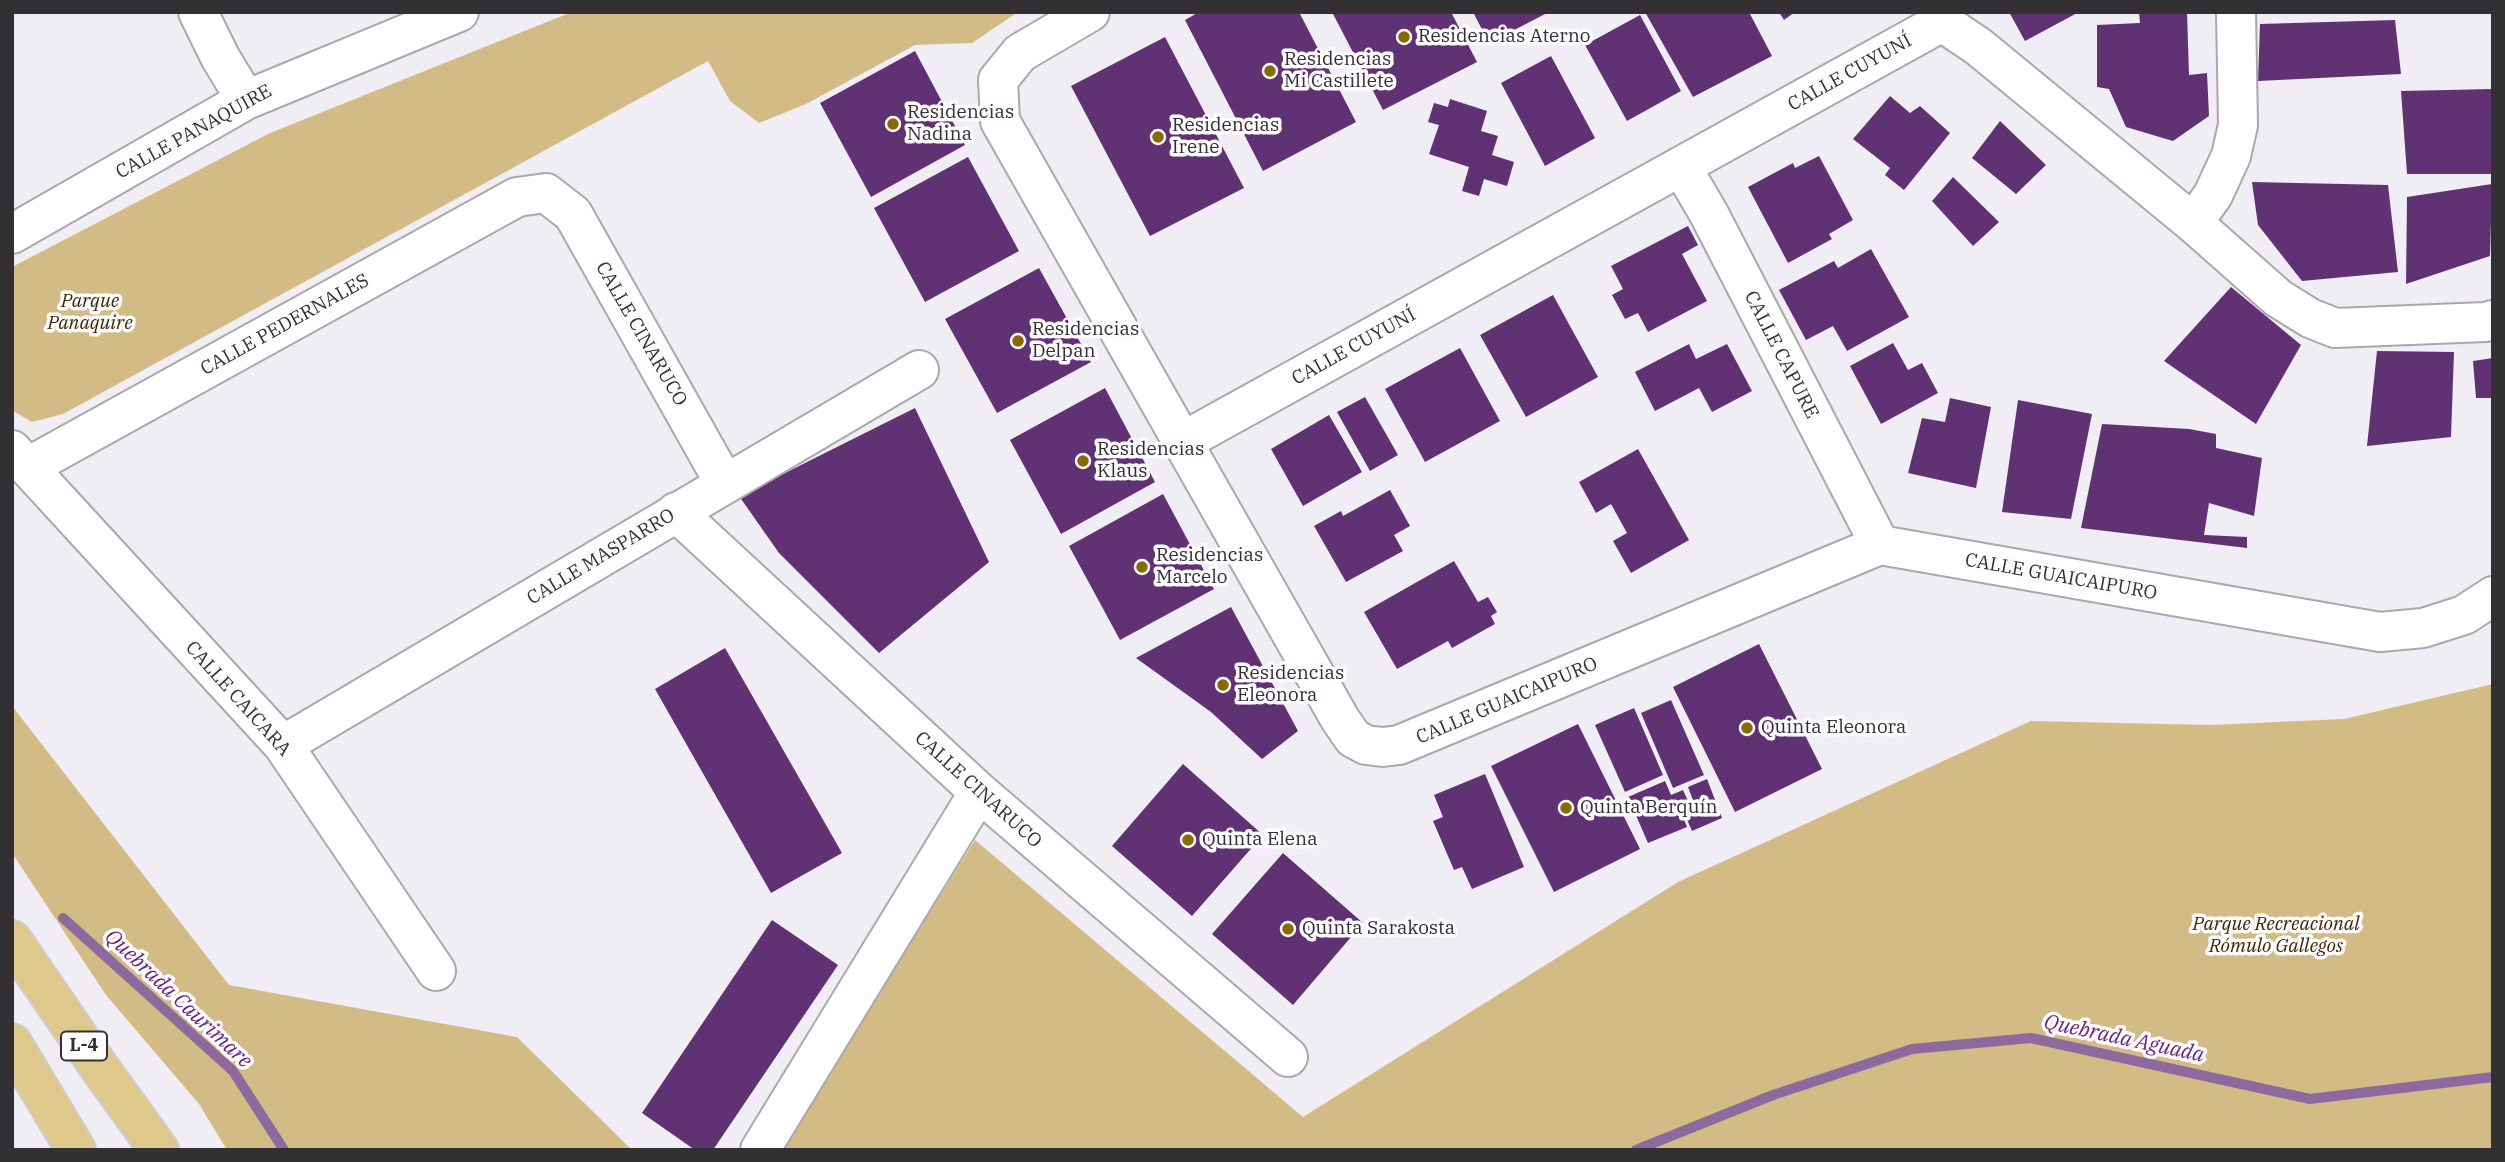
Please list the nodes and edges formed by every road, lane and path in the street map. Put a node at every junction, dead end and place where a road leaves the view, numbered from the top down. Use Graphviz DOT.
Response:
graph roads {
  1 [pos="198,12"];
  2 [pos="459,12"];
  3 [pos="1090,12"];
  4 [pos="2236,12"];
  5 [pos="1939,17"];
  6 [pos="246,100"];
  7 [pos="1681,166"];
  8 [pos="546,193"];
  9 [pos="2193,223"];
  10 [pos="12,234"];
  11 [pos="2493,320"];
  12 [pos="919,370"];
  13 [pos="1182,442"];
  14 [pos="20,458"];
  15 [pos="726,484"];
  16 [pos="676,513"];
  17 [pos="1880,545"];
  18 [pos="2493,596"];
  19 [pos="283,745"];
  20 [pos="979,792"];
  21 [pos="12,940"];
  22 [pos="436,971"];
  23 [pos="12,1042"];
  24 [pos="1288,1057"];
  25 [pos="76,1150"];
  26 [pos="159,1150"];
  27 [pos="760,1150"];
  1 -- 6 [label="street"];
  2 -- 6 [label="street, CALLE PANAQUIRE"];
  3 -- 13 [label="street, CALLE GUAICAIPURO"];
  4 -- 9 [label="street"];
  5 -- 7 [label="street, CALLE CUYUNÍ"];
  5 -- 9 [label="street, CALLE CUYUNÍ"];
  6 -- 10 [label="street, CALLE PANAQUIRE"];
  7 -- 13 [label="street, CALLE CUYUNÍ"];
  7 -- 17 [label="street, CALLE CAPURE"];
  8 -- 14 [label="street, CALLE PEDERNALES"];
  8 -- 15 [label="street, CALLE CINARUCO"];
  9 -- 11 [label="street, CALLE CUYUNÍ"];
  12 -- 15 [label="street, CALLE MASPARRO"];
  13 -- 17 [label="street, CALLE GUAICAIPURO"];
  14 -- 19 [label="street, CALLE CAICARA"];
  15 -- 16 [label="street, CALLE MASPARRO"];
  16 -- 19 [label="street, CALLE MASPARRO"];
  16 -- 20 [label="street, CALLE CINARUCO"];
  17 -- 18 [label="street, CALLE GUAICAIPURO"];
  19 -- 22 [label="street, CALLE CAICARA"];
  20 -- 24 [label="street, CALLE CINARUCO"];
  20 -- 27 [label="street"];
  21 -- 26 [label="main road, L-4"];
  23 -- 25 [label="main road"];
}
